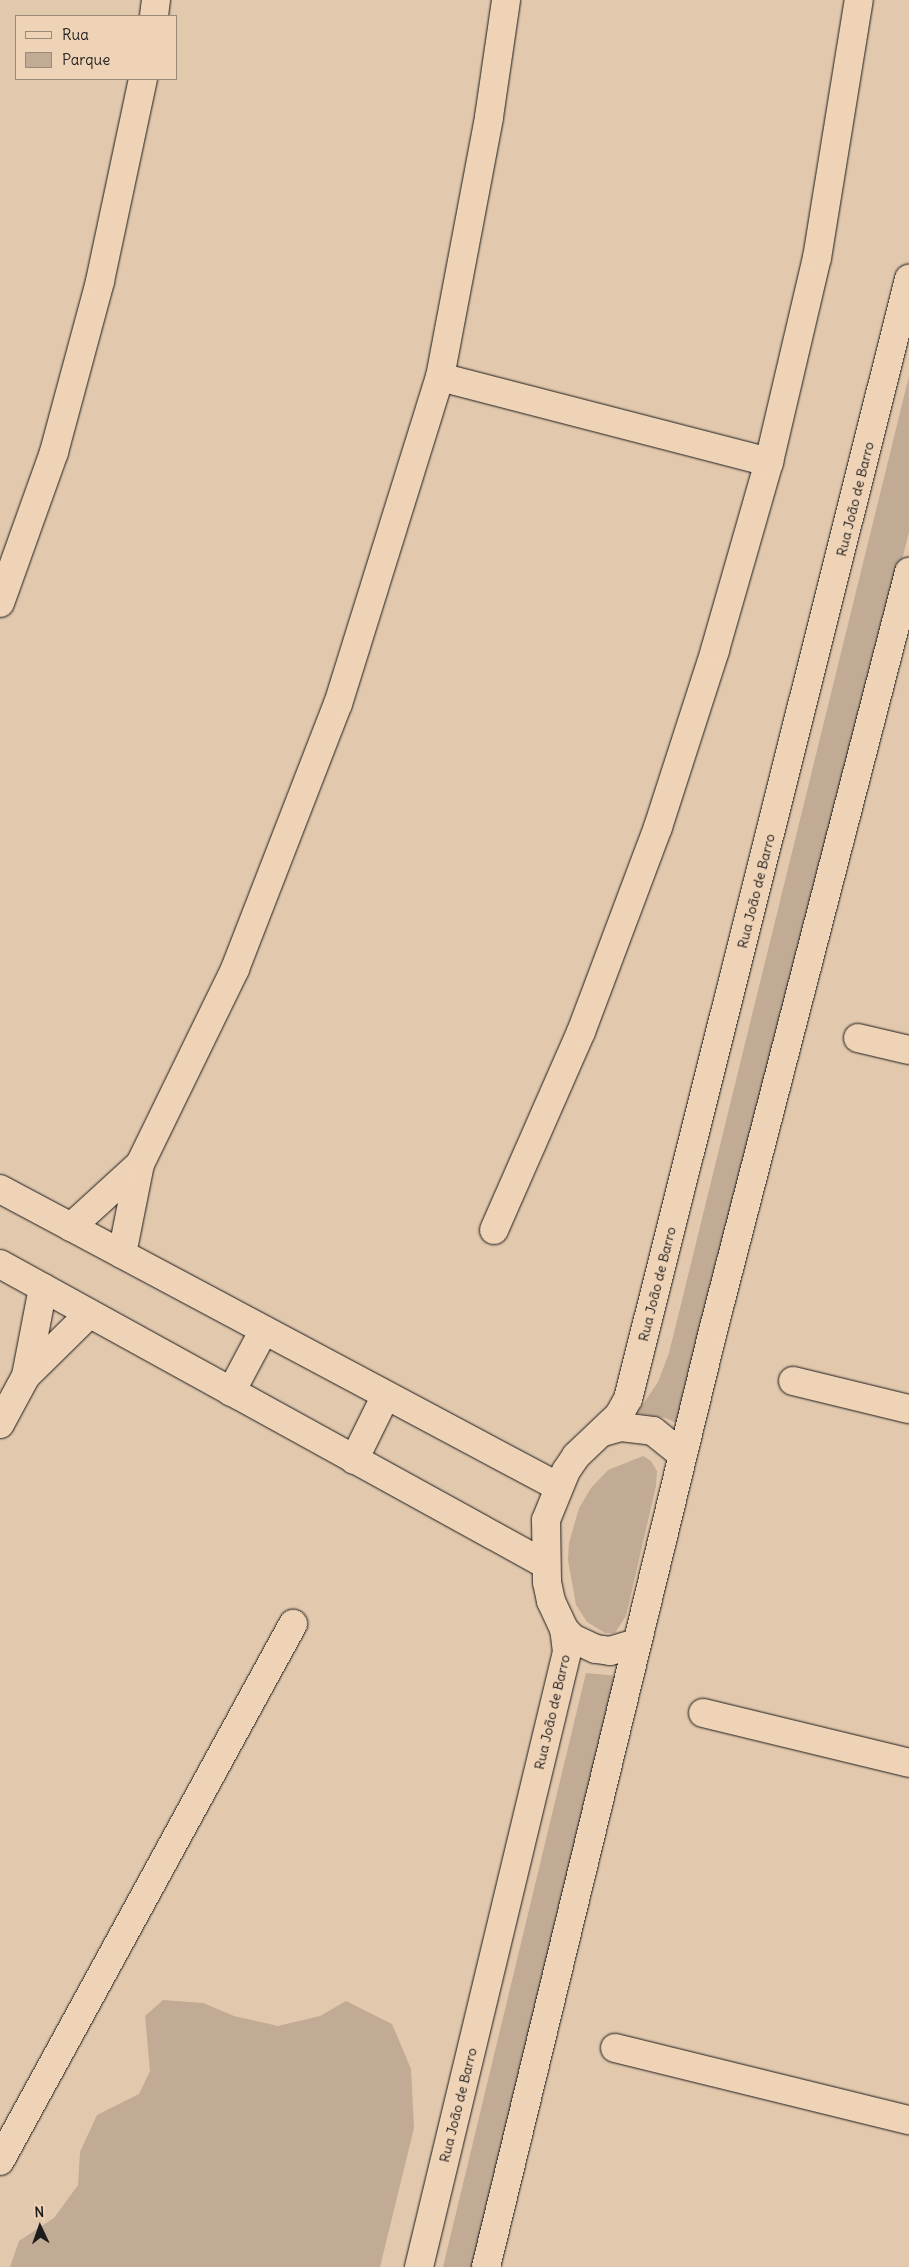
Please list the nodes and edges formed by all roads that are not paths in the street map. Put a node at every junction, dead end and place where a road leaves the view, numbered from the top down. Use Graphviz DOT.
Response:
graph roads {
  1 [pos="156,0"];
  2 [pos="506,0"];
  3 [pos="859,0"];
  4 [pos="154,15"];
  5 [pos="143,80"];
  6 [pos="909,279"];
  7 [pos="440,377"];
  8 [pos="769,462"];
  9 [pos="909,572"];
  10 [pos="0,603"];
  11 [pos="858,1038"];
  12 [pos="909,1050"];
  13 [pos="140,1164"];
  14 [pos="0,1189"];
  15 [pos="71,1227"];
  16 [pos="494,1230"];
  17 [pos="122,1254"];
  18 [pos="0,1264"];
  19 [pos="43,1288"];
  20 [pos="89,1314"];
  21 [pos="264,1330"];
  22 [pos="26,1376"];
  23 [pos="792,1381"];
  24 [pos="231,1392"];
  25 [pos="386,1395"];
  26 [pos="909,1409"];
  27 [pos="0,1424"];
  28 [pos="603,1432"];
  29 [pos="683,1455"];
  30 [pos="354,1460"];
  31 [pos="557,1486"];
  32 [pos="545,1564"];
  33 [pos="293,1624"];
  34 [pos="564,1629"];
  35 [pos="636,1644"];
  36 [pos="704,1713"];
  37 [pos="909,1763"];
  38 [pos="615,2048"];
  39 [pos="909,2120"];
  40 [pos="0,2161"];
  41 [pos="419,2267"];
  42 [pos="486,2267"];
  1 -- 4 [label="street"];
  2 -- 7 [label="street"];
  3 -- 8 [label="street"];
  5 -- 10 [label="street"];
  6 -- 28 [label="street, Rua João de Barro"];
  7 -- 8 [label="street"];
  7 -- 13 [label="street"];
  8 -- 16 [label="street"];
  9 -- 29 [label="street"];
  11 -- 12 [label="street"];
  13 -- 15 [label="street"];
  13 -- 17 [label="street"];
  14 -- 15 [label="street"];
  15 -- 17 [label="street"];
  17 -- 21 [label="street"];
  18 -- 19 [label="street"];
  19 -- 20 [label="street"];
  19 -- 22 [label="street"];
  20 -- 22 [label="street"];
  20 -- 24 [label="street"];
  21 -- 24 [label="street"];
  21 -- 25 [label="street"];
  22 -- 27 [label="street"];
  23 -- 26 [label="street"];
  24 -- 30 [label="street"];
  25 -- 30 [label="street"];
  25 -- 31 [label="street"];
  28 -- 29 [label="street"];
  28 -- 31 [label="street, Rua João de Barro"];
  29 -- 35 [label="street"];
  30 -- 32 [label="street"];
  31 -- 32 [label="street, Rua João de Barro"];
  32 -- 34 [label="street, Rua João de Barro"];
  33 -- 40 [label="street"];
  34 -- 35 [label="street"];
  34 -- 41 [label="street, Rua João de Barro"];
  35 -- 42 [label="street"];
  36 -- 37 [label="street"];
  38 -- 39 [label="street"];
}
